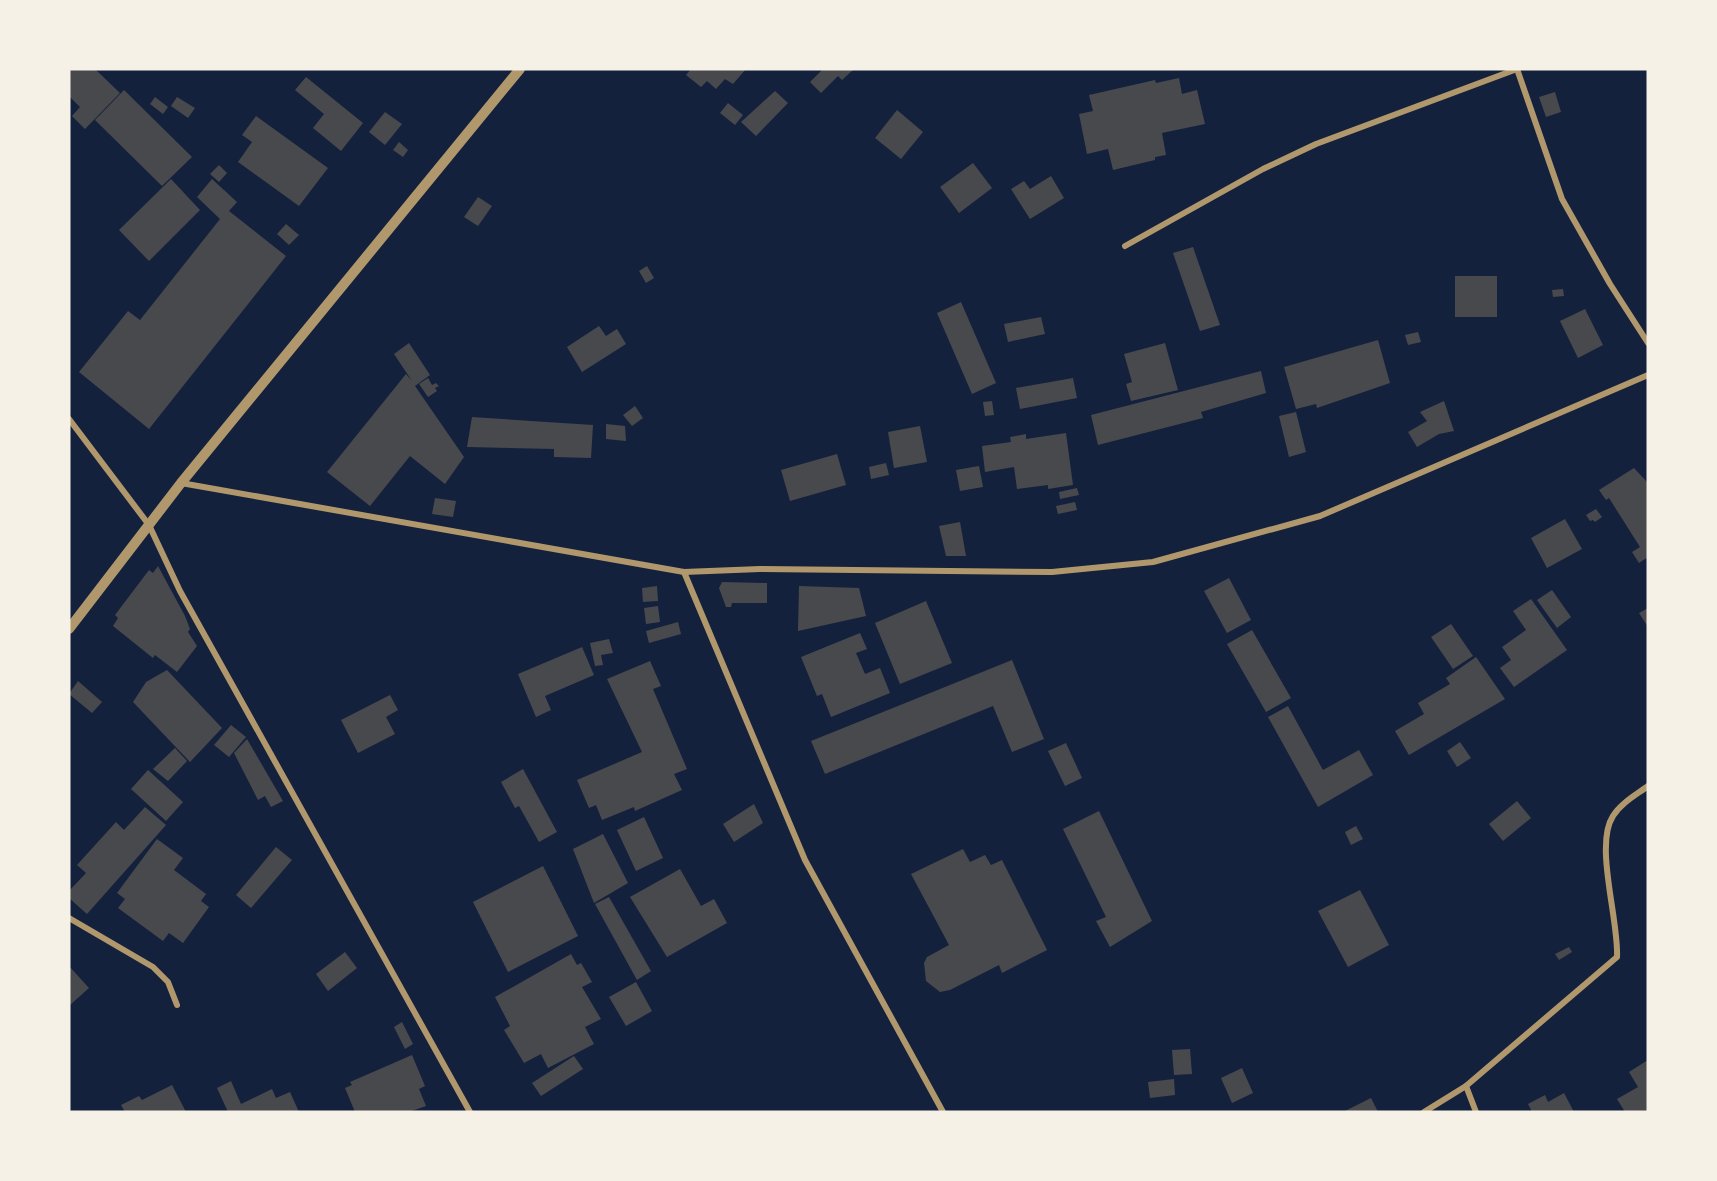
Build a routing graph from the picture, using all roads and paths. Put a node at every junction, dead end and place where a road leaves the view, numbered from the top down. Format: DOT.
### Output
graph roads {
  1 [pos="520,69"];
  2 [pos="1517,69"];
  3 [pos="1125,246"];
  4 [pos="1648,343"];
  5 [pos="1648,375"];
  6 [pos="69,419"];
  7 [pos="181,483"];
  8 [pos="149,525"];
  9 [pos="684,572"];
  10 [pos="69,629"];
  11 [pos="1648,786"];
  12 [pos="69,918"];
  13 [pos="177,1005"];
  14 [pos="1466,1086"];
  15 [pos="470,1112"];
  16 [pos="943,1112"];
  17 [pos="1424,1112"];
  18 [pos="1476,1112"];
  1 -- 7 [label="street"];
  2 -- 3 [label="street"];
  2 -- 4 [label="street"];
  5 -- 9 [label="street"];
  6 -- 8 [label="street"];
  7 -- 8 [label="street"];
  7 -- 9 [label="street"];
  8 -- 10 [label="street"];
  8 -- 15 [label="street"];
  9 -- 16 [label="street"];
  11 -- 14 [label="street"];
  12 -- 13 [label="street"];
  14 -- 17 [label="street"];
  14 -- 18 [label="street"];
}
